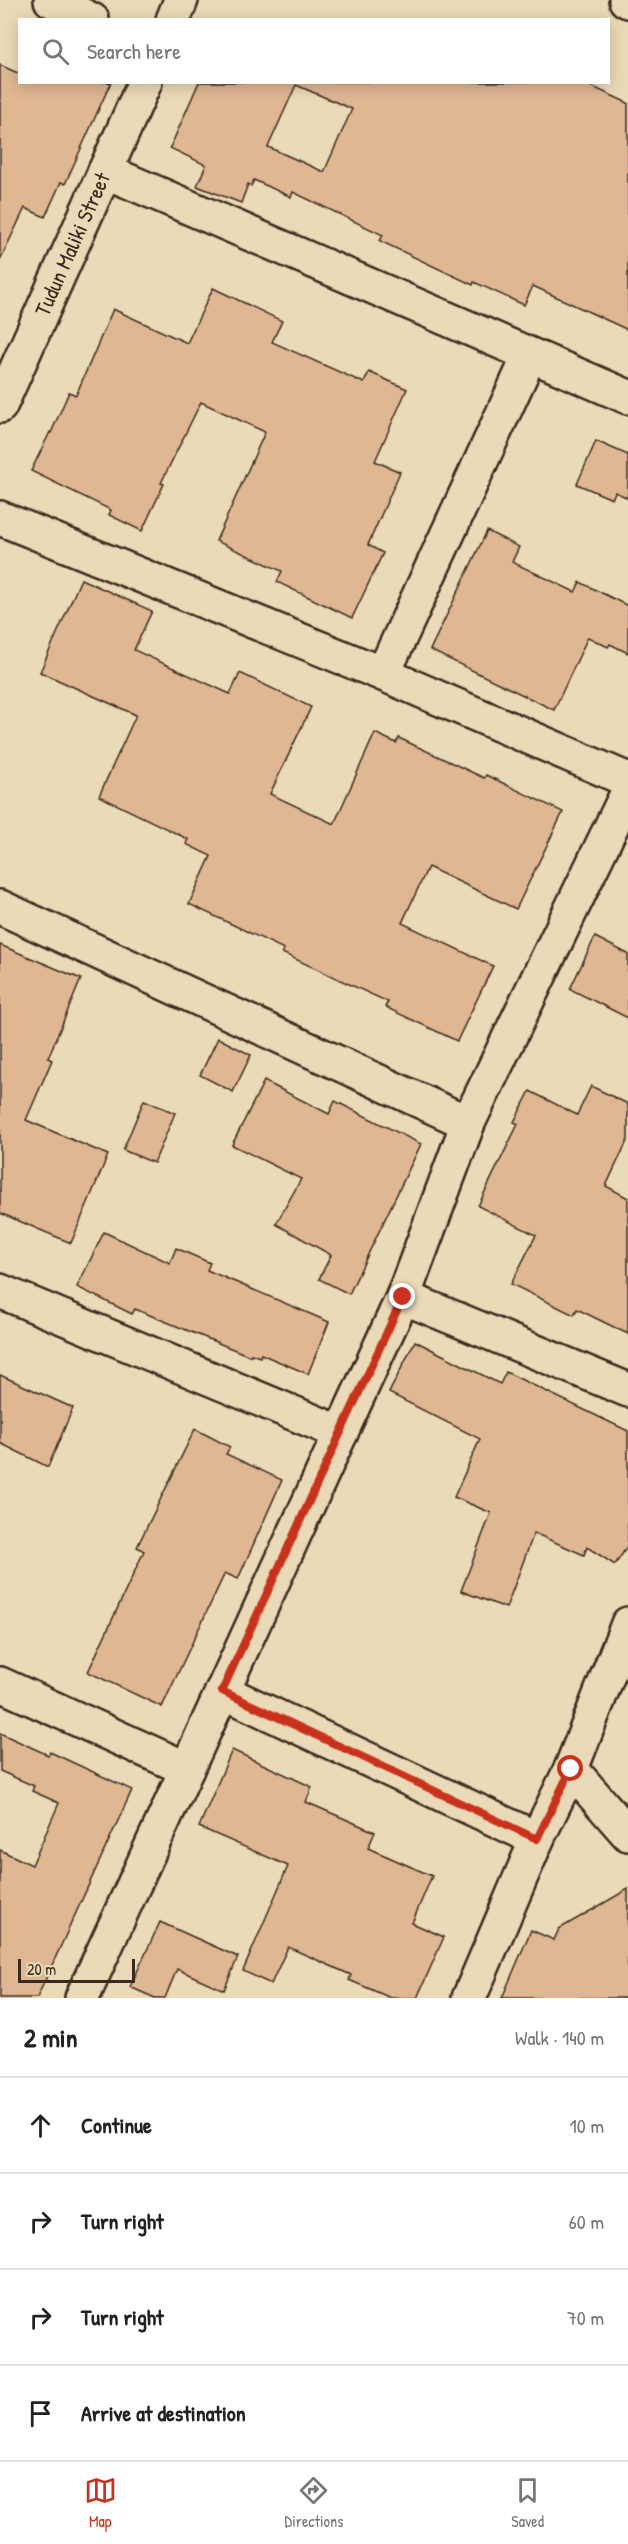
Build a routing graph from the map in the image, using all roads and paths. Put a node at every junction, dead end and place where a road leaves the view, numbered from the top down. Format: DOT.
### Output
graph roads {
  1 [pos="51,0"];
  2 [pos="181,0"];
  3 [pos="88,18"];
  4 [pos="173,18"];
  5 [pos="144,84"];
  6 [pos="105,171"];
  7 [pos="530,355"];
  8 [pos="628,397"];
  9 [pos="0,406"];
  10 [pos="0,518"];
  11 [pos="383,674"];
  12 [pos="628,780"];
  13 [pos="628,792"];
  14 [pos="0,907"];
  15 [pos="468,1123"];
  16 [pos="0,1291"];
  17 [pos="403,1297"];
  18 [pos="628,1390"];
  19 [pos="341,1433"];
  20 [pos="628,1623"];
  21 [pos="0,1684"];
  22 [pos="222,1691"];
  23 [pos="187,1768"];
  24 [pos="571,1769"];
  25 [pos="628,1834"];
  26 [pos="537,1839"];
  27 [pos="82,1998"];
  28 [pos="469,1998"];
  1 -- 3 [label="street"];
  2 -- 4 [label="street"];
  5 -- 6 [label="street, Tudun Maliki Street"];
  6 -- 7 [label="street"];
  6 -- 9 [label="street, Tudun Maliki Street"];
  7 -- 8 [label="street"];
  7 -- 11 [label="street"];
  10 -- 11 [label="street"];
  11 -- 12 [label="street"];
  13 -- 15 [label="street"];
  14 -- 15 [label="street"];
  15 -- 17 [label="street"];
  16 -- 19 [label="street"];
  17 -- 18 [label="street"];
  17 -- 19 [label="street"];
  19 -- 22 [label="street"];
  20 -- 24 [label="street"];
  21 -- 23 [label="street"];
  22 -- 23 [label="street"];
  22 -- 26 [label="street"];
  23 -- 27 [label="street"];
  24 -- 25 [label="street"];
  24 -- 26 [label="street"];
  26 -- 28 [label="street"];
}
